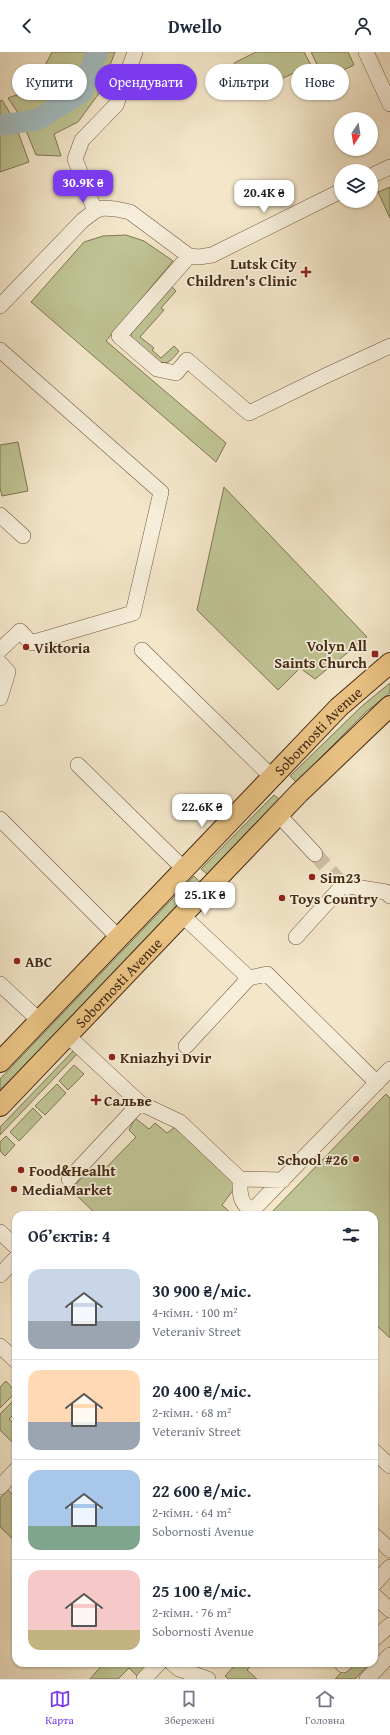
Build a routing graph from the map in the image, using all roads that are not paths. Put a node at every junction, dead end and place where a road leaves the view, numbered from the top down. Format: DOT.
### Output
graph roads {
  1 [pos="135,52"];
  2 [pos="366,52"];
  3 [pos="389,101"];
  4 [pos="390,167"];
  5 [pos="378,173"];
  6 [pos="334,194"];
  7 [pos="95,211"];
  8 [pos="189,256"];
  9 [pos="3,296"];
  10 [pos="390,346"];
  11 [pos="0,350"];
  12 [pos="0,515"];
  13 [pos="23,536"];
  14 [pos="0,650"];
  15 [pos="142,650"];
  16 [pos="0,663"];
  17 [pos="390,663"];
  18 [pos="0,698"];
  19 [pos="390,706"];
  20 [pos="78,765"];
  21 [pos="276,775"];
  22 [pos="299,792"];
  23 [pos="278,814"];
  24 [pos="0,818"];
  25 [pos="315,854"];
  26 [pos="185,870"];
  27 [pos="390,896"];
  28 [pos="182,916"];
  29 [pos="296,937"];
  30 [pos="119,938"];
  31 [pos="249,978"];
  32 [pos="0,984"];
  33 [pos="40,1021"];
  34 [pos="68,1036"];
  35 [pos="186,1046"];
  36 [pos="0,1062"];
  37 [pos="390,1069"];
  38 [pos="377,1083"];
  39 [pos="140,1103"];
  40 [pos="0,1106"];
  41 [pos="69,1179"];
  42 [pos="240,1179"];
  43 [pos="283,1180"];
  44 [pos="248,1211"];
  45 [pos="251,1211"];
  46 [pos="0,1232"];
  47 [pos="12,1243"];
  48 [pos="12,1262"];
  49 [pos="0,1275"];
  50 [pos="0,1346"];
  51 [pos="12,1357"];
  52 [pos="378,1455"];
  53 [pos="390,1466"];
  54 [pos="378,1538"];
  55 [pos="390,1550"];
  56 [pos="390,1567"];
  57 [pos="378,1580"];
  58 [pos="378,1599"];
  59 [pos="390,1610"];
  60 [pos="390,1625"];
  61 [pos="378,1636"];
  62 [pos="390,1655"];
  63 [pos="155,1667"];
  64 [pos="177,1667"];
  65 [pos="144,1679"];
  66 [pos="208,1679"];
  67 [pos="367,1679"];
  1 -- 7 [label="street"];
  2 -- 3 [label="street"];
  4 -- 5 [label="street"];
  6 -- 8 [label="street"];
  7 -- 8 [label="street"];
  7 -- 9 [label="street"];
  8 -- 10 [label="street"];
  11 -- 14 [label="street"];
  12 -- 13 [label="street"];
  15 -- 21 [label="street"];
  16 -- 18 [label="street"];
  17 -- 21 [label="main road, Sobornosti Avenue"];
  19 -- 22 [label="main road, Sobornosti Avenue"];
  20 -- 26 [label="street"];
  21 -- 22 [label="main road"];
  21 -- 26 [label="main road, Sobornosti Avenue"];
  22 -- 23 [label="main road, Sobornosti Avenue"];
  23 -- 25 [label="street"];
  23 -- 28 [label="main road, Sobornosti Avenue"];
  24 -- 30 [label="street"];
  26 -- 30 [label="main road, Sobornosti Avenue"];
  27 -- 29 [label="street"];
  28 -- 31 [label="street"];
  28 -- 34 [label="main road, Sobornosti Avenue"];
  30 -- 33 [label="main road, Sobornosti Avenue"];
  31 -- 35 [label="street"];
  31 -- 38 [label="street"];
  32 -- 33 [label="street"];
  33 -- 36 [label="main road, Sobornosti Avenue"];
  34 -- 39 [label="street"];
  34 -- 40 [label="main road, Sobornosti Avenue"];
  37 -- 38 [label="street"];
  38 -- 43 [label="street"];
  39 -- 41 [label="street"];
  39 -- 42 [label="street"];
  42 -- 43 [label="street"];
  42 -- 44 [label="street"];
  43 -- 45 [label="street"];
  46 -- 47 [label="street"];
  48 -- 49 [label="street"];
  50 -- 51 [label="street"];
  52 -- 53 [label="street"];
  54 -- 55 [label="street"];
  56 -- 57 [label="street"];
  58 -- 59 [label="street"];
  60 -- 61 [label="street"];
  62 -- 67 [label="street"];
  63 -- 65 [label="street"];
  64 -- 66 [label="street"];
}
